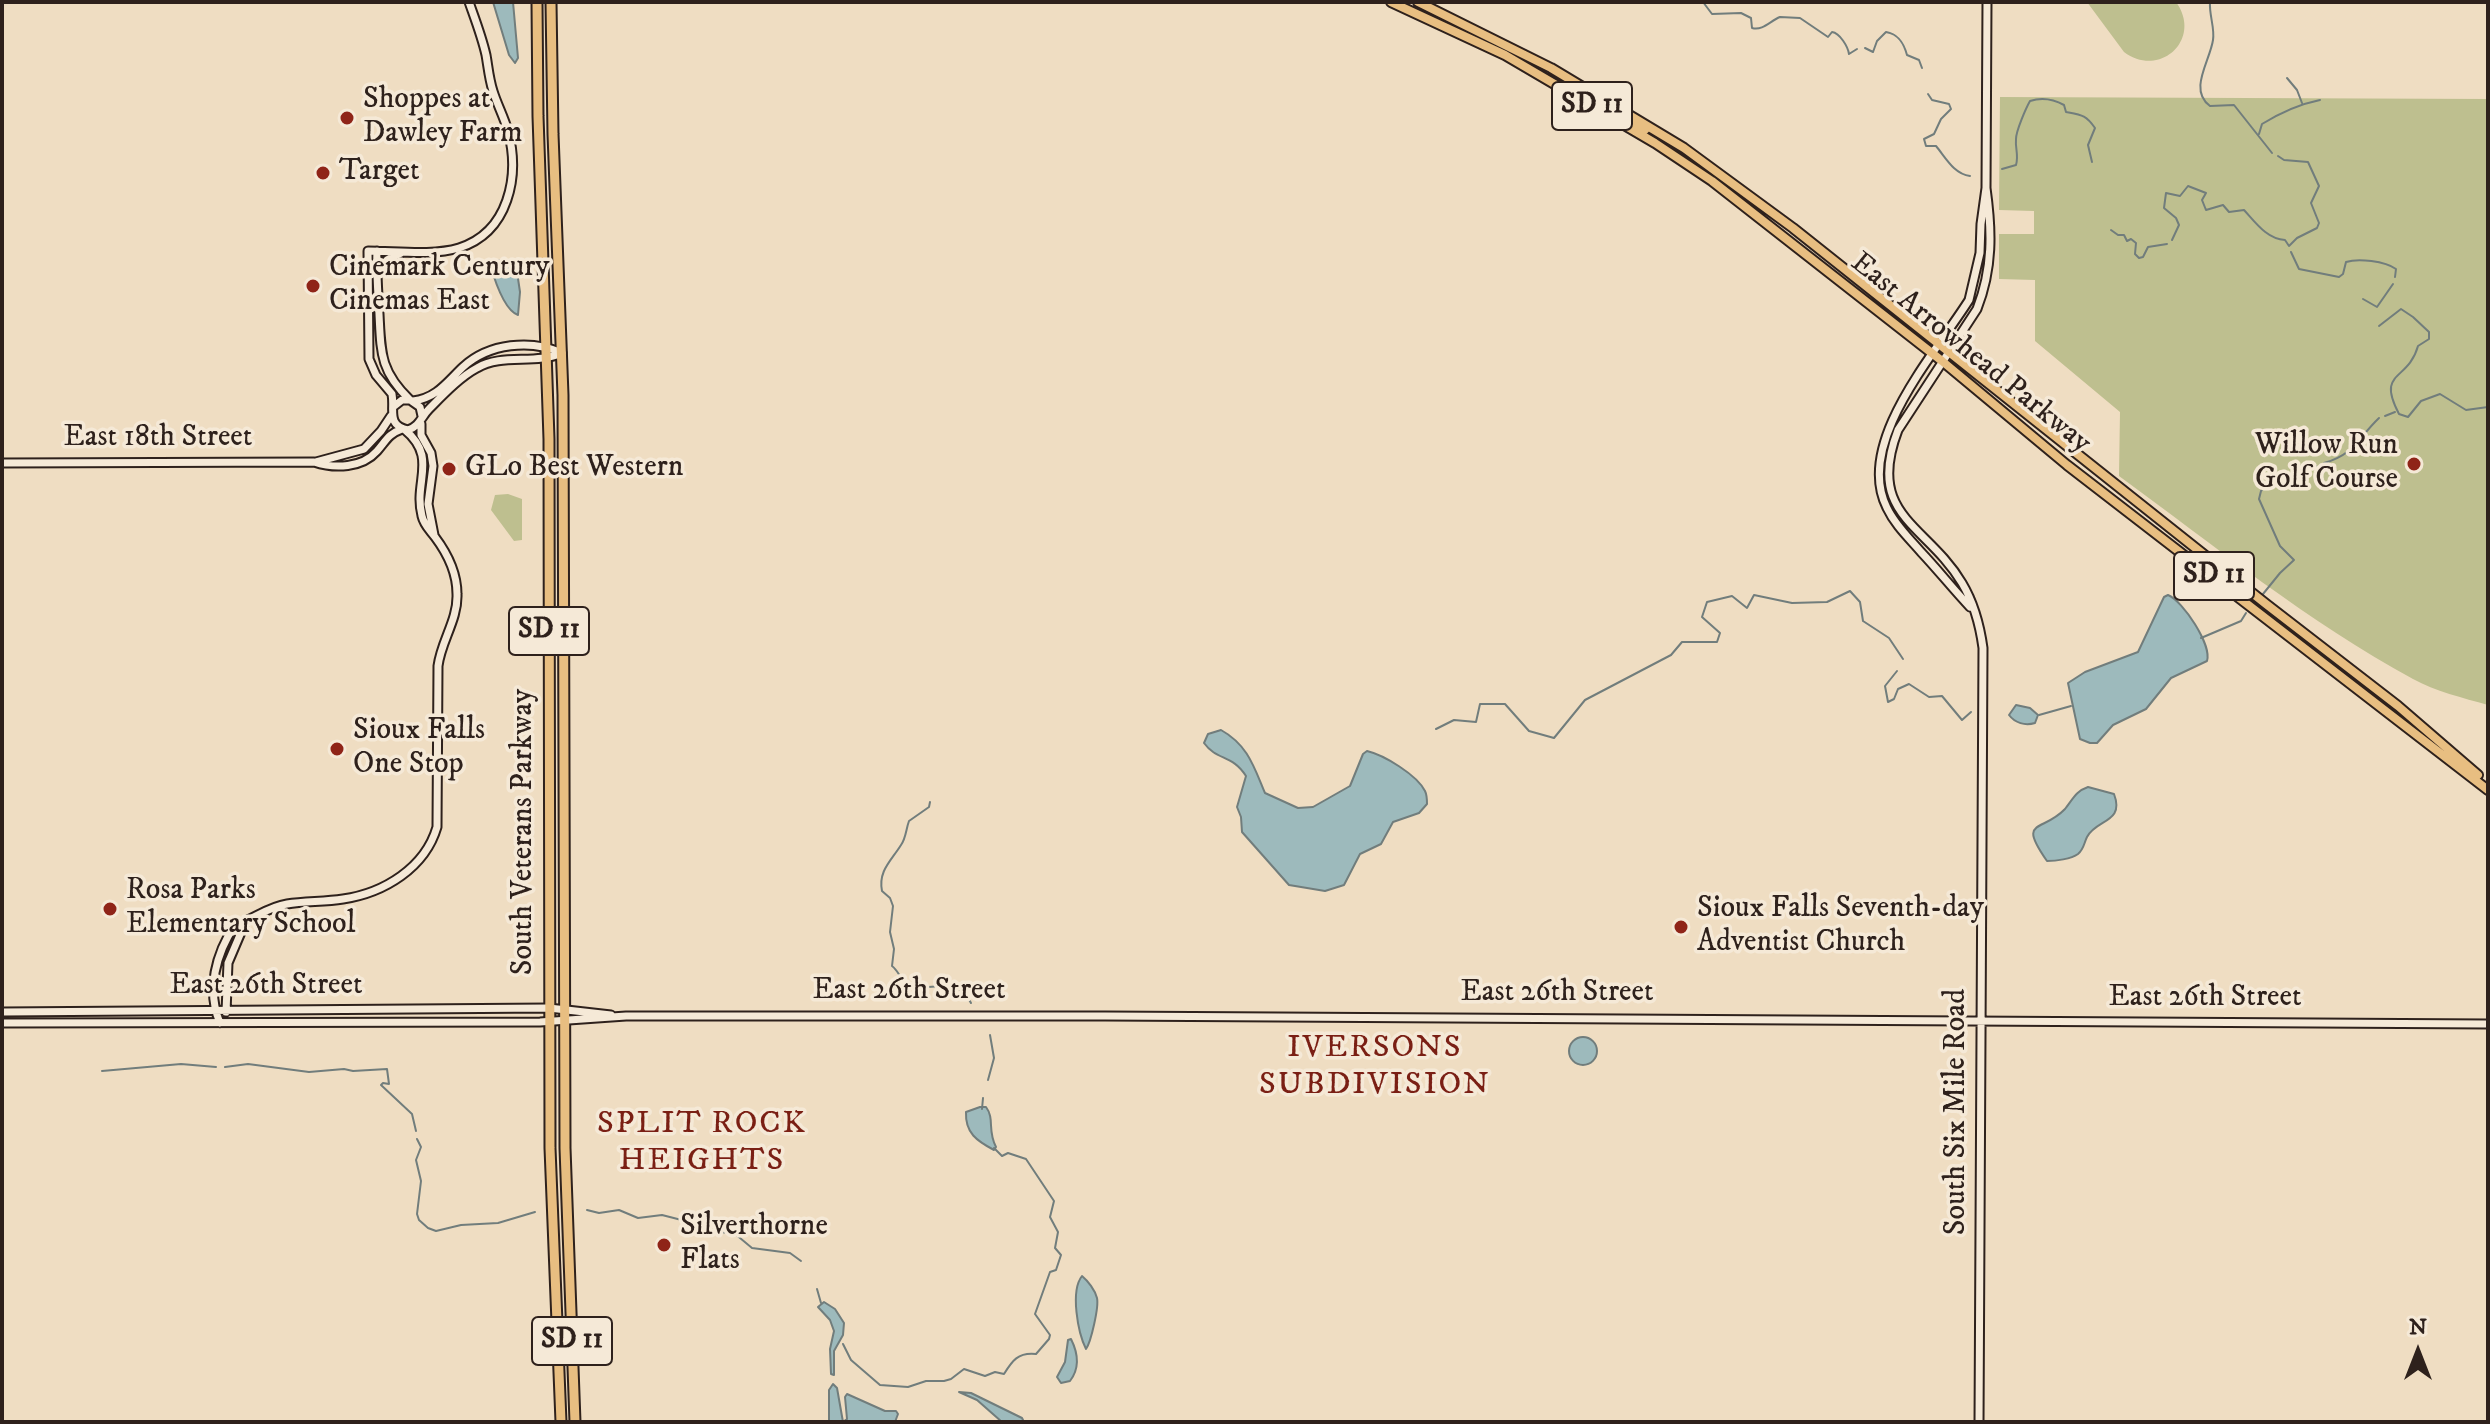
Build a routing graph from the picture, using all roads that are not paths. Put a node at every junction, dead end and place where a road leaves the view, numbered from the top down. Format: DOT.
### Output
graph roads {
  1 [pos="469,2"];
  2 [pos="537,2"];
  3 [pos="551,2"];
  4 [pos="1391,2"];
  5 [pos="1418,2"];
  6 [pos="1987,2"];
  7 [pos="1575,96"];
  8 [pos="1684,148"];
  9 [pos="1986,188"];
  10 [pos="1779,233"];
  11 [pos="372,251"];
  12 [pos="411,251"];
  13 [pos="1843,267"];
  14 [pos="376,282"];
  15 [pos="1940,344"];
  16 [pos="547,346"];
  17 [pos="1949,350"];
  18 [pos="562,353"];
  19 [pos="1933,355"];
  20 [pos="547,360"];
  21 [pos="1942,361"];
  22 [pos="412,400"];
  23 [pos="392,412"];
  24 [pos="422,418"];
  25 [pos="403,429"];
  26 [pos="314,462"];
  27 [pos="2,463"];
  28 [pos="435,537"];
  29 [pos="1975,611"];
  30 [pos="2488,784"];
  31 [pos="2488,790"];
  32 [pos="245,923"];
  33 [pos="549,1008"];
  34 [pos="564,1009"];
  35 [pos="215,1011"];
  36 [pos="226,1011"];
  37 [pos="2,1012"];
  38 [pos="626,1016"];
  39 [pos="564,1021"];
  40 [pos="549,1022"];
  41 [pos="1982,1022"];
  42 [pos="2,1023"];
  43 [pos="220,1023"];
  44 [pos="2488,1024"];
  45 [pos="561,1422"];
  46 [pos="575,1422"];
  47 [pos="1979,1422"];
  1 -- 12 [label="main road"];
  2 -- 16 [label="highway, South Veterans Parkway / SD 11"];
  3 -- 18 [label="highway, South Veterans Parkway / SD 11"];
  4 -- 7 [label="main road, East Arrowhead Parkway / SD 11"];
  5 -- 8 [label="main road, East Arrowhead Parkway / SD 11"];
  6 -- 9 [label="main road, South Six Mile Road"];
  7 -- 8 [label="main road"];
  7 -- 10 [label="main road, East Arrowhead Parkway / SD 11"];
  8 -- 13 [label="main road, East Arrowhead Parkway / SD 11"];
  9 -- 15 [label="main road, South Six Mile Road"];
  9 -- 17 [label="main road, South Six Mile Road"];
  10 -- 13 [label="main road"];
  10 -- 19 [label="main road, East Arrowhead Parkway / SD 11"];
  11 -- 12 [label="main road"];
  11 -- 14 [label="main road"];
  11 -- 23 [label="main road"];
  12 -- 14 [label="main road"];
  13 -- 15 [label="main road, East Arrowhead Parkway / SD 11"];
  14 -- 22 [label="main road"];
  15 -- 17 [label="main road, East Arrowhead Parkway / SD 11"];
  15 -- 19 [label="main road, South Six Mile Road"];
  16 -- 18 [label="main road, East 18th Street"];
  16 -- 20 [label="highway, South Veterans Parkway / SD 11"];
  16 -- 22 [label="main road, East 18th Street"];
  17 -- 21 [label="main road, South Six Mile Road"];
  17 -- 30 [label="main road, East Arrowhead Parkway / SD 11"];
  18 -- 20 [label="main road"];
  18 -- 34 [label="highway, South Veterans Parkway / SD 11"];
  19 -- 21 [label="main road, East Arrowhead Parkway / SD 11"];
  19 -- 29 [label="main road, South Six Mile Road"];
  20 -- 24 [label="main road, East 18th Street"];
  20 -- 33 [label="highway, South Veterans Parkway / SD 11"];
  21 -- 29 [label="main road, South Six Mile Road"];
  21 -- 31 [label="main road, East Arrowhead Parkway / SD 11"];
  22 -- 23 [label="main road, East 18th Street"];
  22 -- 24 [label="main road"];
  23 -- 25 [label="main road"];
  23 -- 26 [label="main road, East 18th Street"];
  24 -- 25 [label="main road, East 18th Street"];
  24 -- 28 [label="main road"];
  25 -- 26 [label="main road, East 18th Street"];
  25 -- 28 [label="main road"];
  26 -- 27 [label="main road, East 18th Street"];
  28 -- 32 [label="main road"];
  29 -- 41 [label="main road, South Six Mile Road"];
  32 -- 35 [label="main road"];
  32 -- 36 [label="main road"];
  33 -- 34 [label="main road, East 26th Street"];
  33 -- 36 [label="main road, East 26th Street"];
  33 -- 40 [label="highway, South Veterans Parkway / SD 11"];
  34 -- 38 [label="main road, East 26th Street"];
  34 -- 39 [label="highway, South Veterans Parkway / SD 11"];
  35 -- 36 [label="main road, East 26th Street"];
  35 -- 37 [label="main road, East 26th Street"];
  35 -- 43 [label="main road"];
  36 -- 43 [label="main road"];
  38 -- 39 [label="main road, East 26th Street"];
  38 -- 41 [label="main road, East 26th Street"];
  39 -- 40 [label="main road, East 26th Street"];
  39 -- 46 [label="highway, South Veterans Parkway / SD 11"];
  40 -- 43 [label="main road, East 26th Street"];
  40 -- 45 [label="highway, South Veterans Parkway / SD 11"];
  41 -- 44 [label="main road, East 26th Street"];
  41 -- 47 [label="main road, South Six Mile Road"];
  42 -- 43 [label="main road, East 26th Street"];
}
